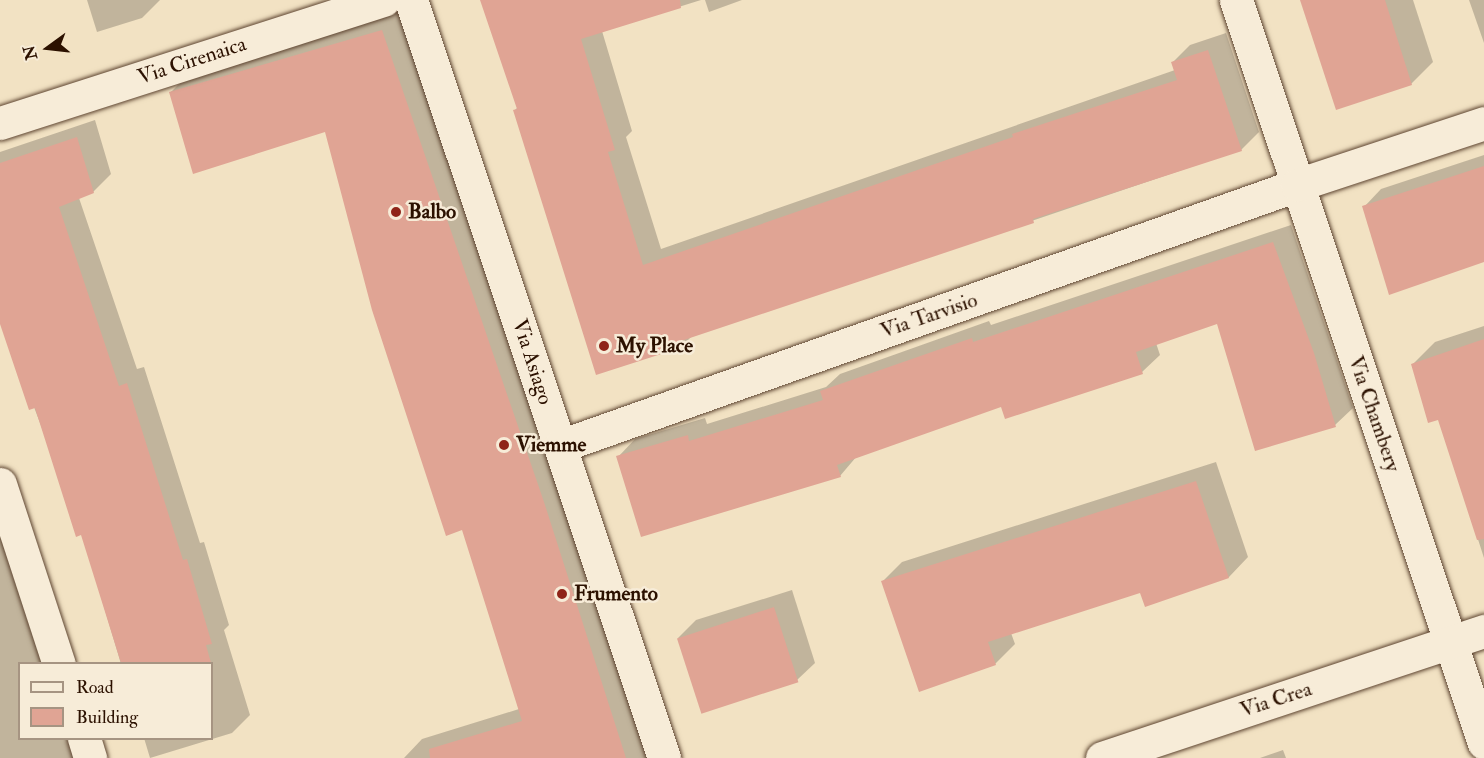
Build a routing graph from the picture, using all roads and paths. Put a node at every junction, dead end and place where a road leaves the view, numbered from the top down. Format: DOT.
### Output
graph roads {
  1 [pos="384,0"];
  2 [pos="411,0"];
  3 [pos="1236,0"];
  4 [pos="0,123"];
  5 [pos="1484,123"];
  6 [pos="1297,185"];
  7 [pos="560,446"];
  8 [pos="0,484"];
  9 [pos="1484,631"];
  10 [pos="1450,642"];
  11 [pos="59,662"];
  12 [pos="85,740"];
  13 [pos="1484,743"];
  14 [pos="90,758"];
  15 [pos="664,758"];
  16 [pos="1102,758"];
  1 -- 4 [label="street, Via Cirenaica"];
  2 -- 7 [label="street, Via Asiago"];
  3 -- 6 [label="street, Via Chambery"];
  5 -- 6 [label="street"];
  6 -- 7 [label="street, Via Tarvisio"];
  6 -- 10 [label="street, Via Chambery"];
  7 -- 15 [label="street, Via Asiago"];
  8 -- 11 [label="street"];
  9 -- 10 [label="street"];
  10 -- 13 [label="street, Via Chambery"];
  10 -- 16 [label="street, Via Crea"];
  12 -- 14 [label="street"];
}
